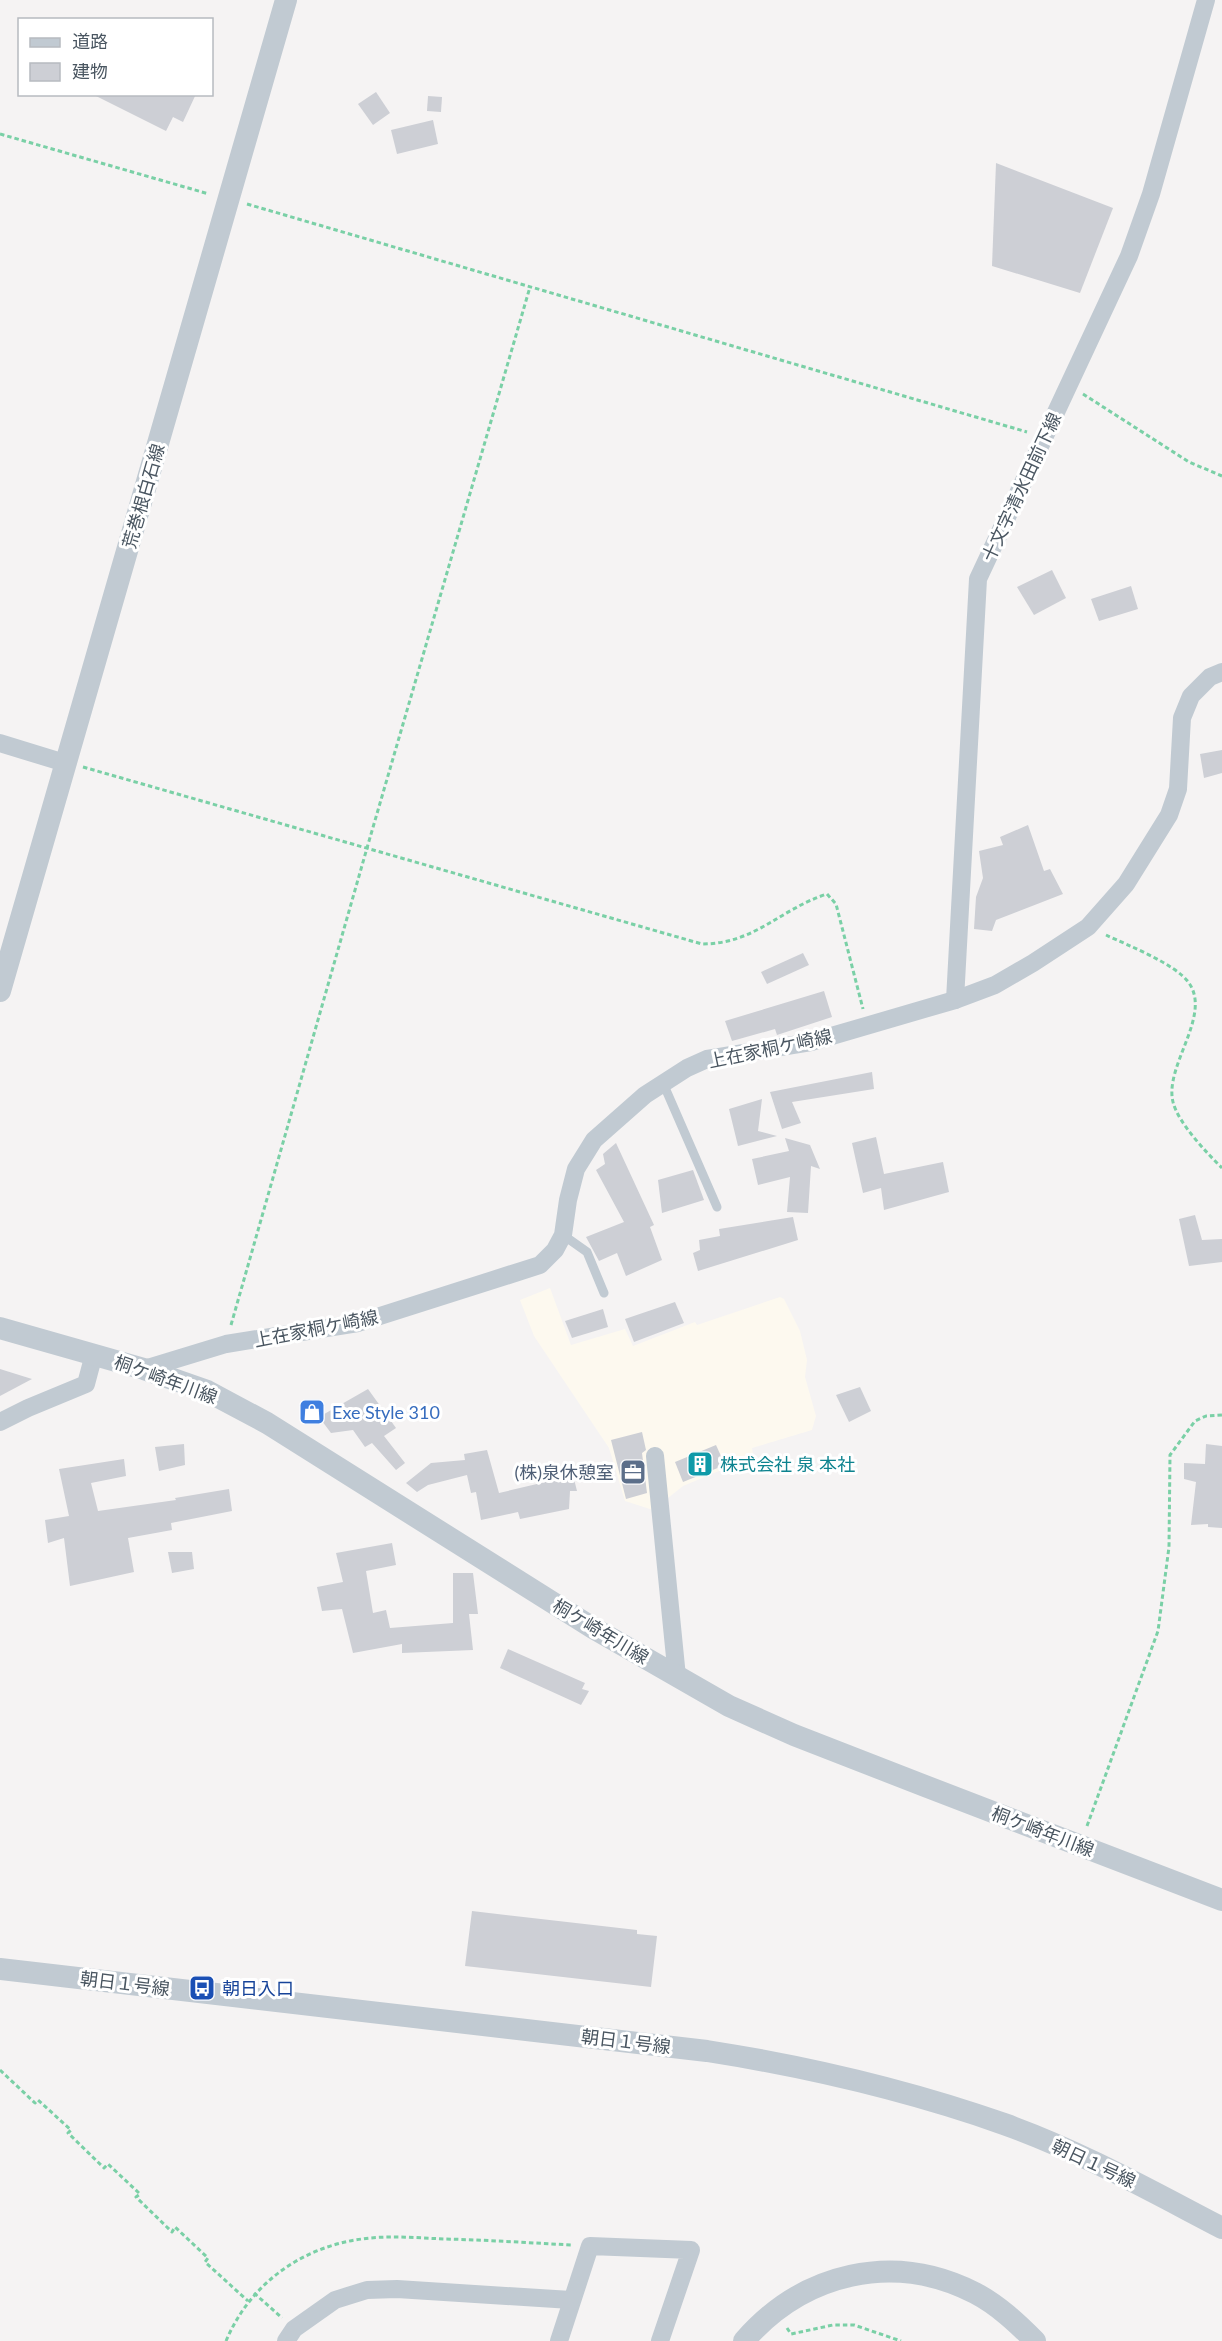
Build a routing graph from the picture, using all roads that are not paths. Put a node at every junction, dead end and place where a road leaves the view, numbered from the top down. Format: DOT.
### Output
graph roads {
  1 [pos="286,0"];
  2 [pos="1206,0"];
  3 [pos="1222,672"];
  4 [pos="0,743"];
  5 [pos="65,763"];
  6 [pos="0,991"];
  7 [pos="955,1000"];
  8 [pos="663,1083"];
  9 [pos="717,1207"];
  10 [pos="563,1235"];
  11 [pos="604,1293"];
  12 [pos="0,1328"];
  13 [pos="94,1354"];
  14 [pos="144,1369"];
  15 [pos="0,1422"];
  16 [pos="655,1456"];
  17 [pos="677,1677"];
  18 [pos="1222,1900"];
  19 [pos="0,1969"];
  20 [pos="1222,2228"];
  21 [pos="571,2300"];
  22 [pos="290,2335"];
  23 [pos="559,2341"];
  24 [pos="660,2341"];
  25 [pos="744,2341"];
  26 [pos="1035,2341"];
  1 -- 5 [label="street, 荒巻根白石線"];
  2 -- 7 [label="street, 十文字清水田前下線"];
  3 -- 7 [label="street, 上在家桐ケ崎線"];
  4 -- 5 [label="street"];
  5 -- 6 [label="street, 荒巻根白石線"];
  7 -- 8 [label="street, 上在家桐ケ崎線"];
  8 -- 9 [label="lane"];
  8 -- 10 [label="street, 上在家桐ケ崎線"];
  10 -- 11 [label="lane"];
  10 -- 14 [label="street, 上在家桐ケ崎線"];
  12 -- 13 [label="street, 桐ケ崎年川線"];
  13 -- 14 [label="street, 桐ケ崎年川線"];
  13 -- 15 [label="street"];
  14 -- 17 [label="street, 桐ケ崎年川線"];
  16 -- 17 [label="street"];
  17 -- 18 [label="street, 桐ケ崎年川線"];
  19 -- 20 [label="street, 朝日１号線"];
  21 -- 22 [label="street"];
  21 -- 23 [label="street"];
  21 -- 24 [label="street"];
  25 -- 26 [label="street"];
}
